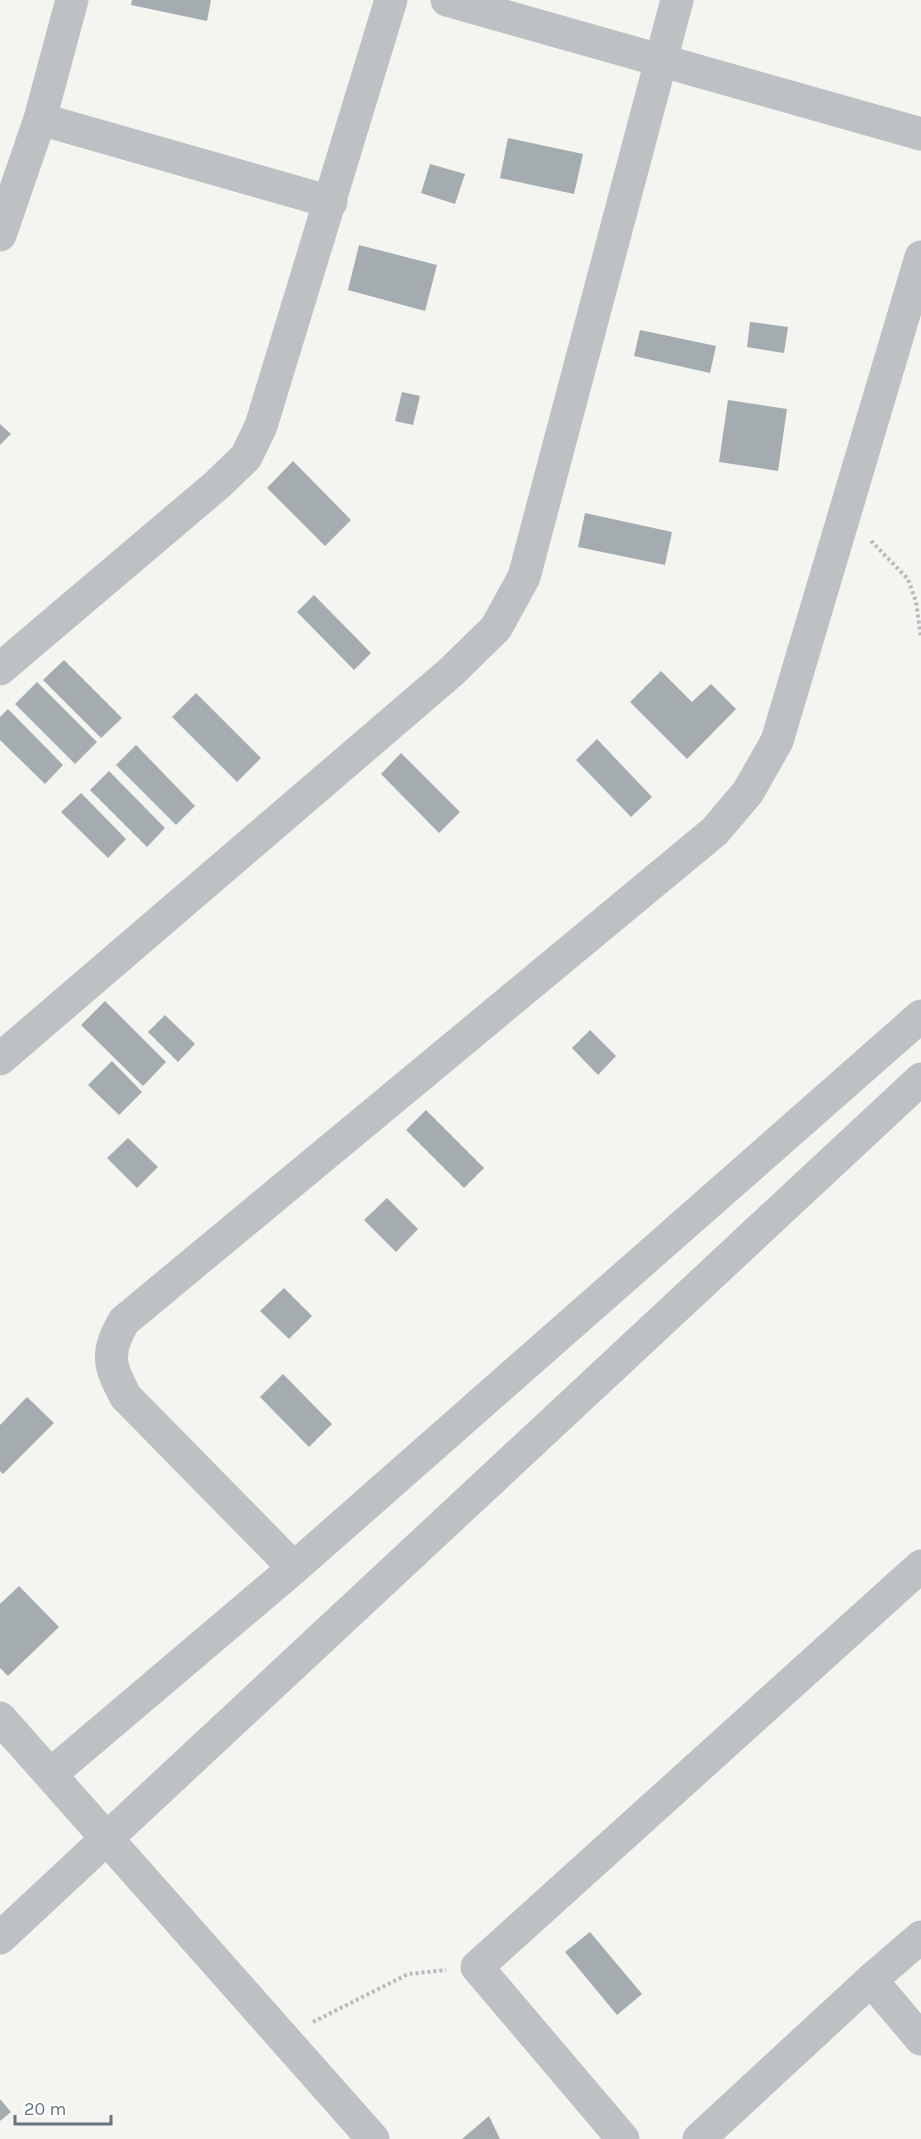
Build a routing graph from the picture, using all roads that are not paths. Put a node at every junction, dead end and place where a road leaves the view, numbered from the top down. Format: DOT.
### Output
graph roads {
  1 [pos="72,0"];
  2 [pos="391,0"];
  3 [pos="447,0"];
  4 [pos="676,0"];
  5 [pos="660,61"];
  6 [pos="40,119"];
  7 [pos="921,134"];
  8 [pos="331,202"];
  9 [pos="0,235"];
  10 [pos="921,258"];
  11 [pos="0,669"];
  12 [pos="921,1016"];
  13 [pos="0,1059"];
  14 [pos="921,1079"];
  15 [pos="921,1566"];
  16 [pos="294,1568"];
  17 [pos="0,1718"];
  18 [pos="51,1774"];
  19 [pos="107,1837"];
  20 [pos="921,1937"];
  21 [pos="0,1938"];
  22 [pos="872,1980"];
  23 [pos="921,2039"];
  24 [pos="373,2139"];
  25 [pos="623,2139"];
  26 [pos="699,2139"];
  1 -- 6 [label="street"];
  2 -- 8 [label="street"];
  3 -- 5 [label="street"];
  4 -- 5 [label="street"];
  5 -- 7 [label="street"];
  5 -- 13 [label="street"];
  6 -- 8 [label="street"];
  6 -- 9 [label="street"];
  8 -- 11 [label="street"];
  10 -- 16 [label="street"];
  12 -- 16 [label="street"];
  14 -- 19 [label="street"];
  15 -- 25 [label="street"];
  16 -- 18 [label="street"];
  17 -- 18 [label="street"];
  18 -- 19 [label="street"];
  19 -- 21 [label="street"];
  19 -- 24 [label="street"];
  20 -- 22 [label="street"];
  22 -- 23 [label="street"];
  22 -- 26 [label="street"];
}
